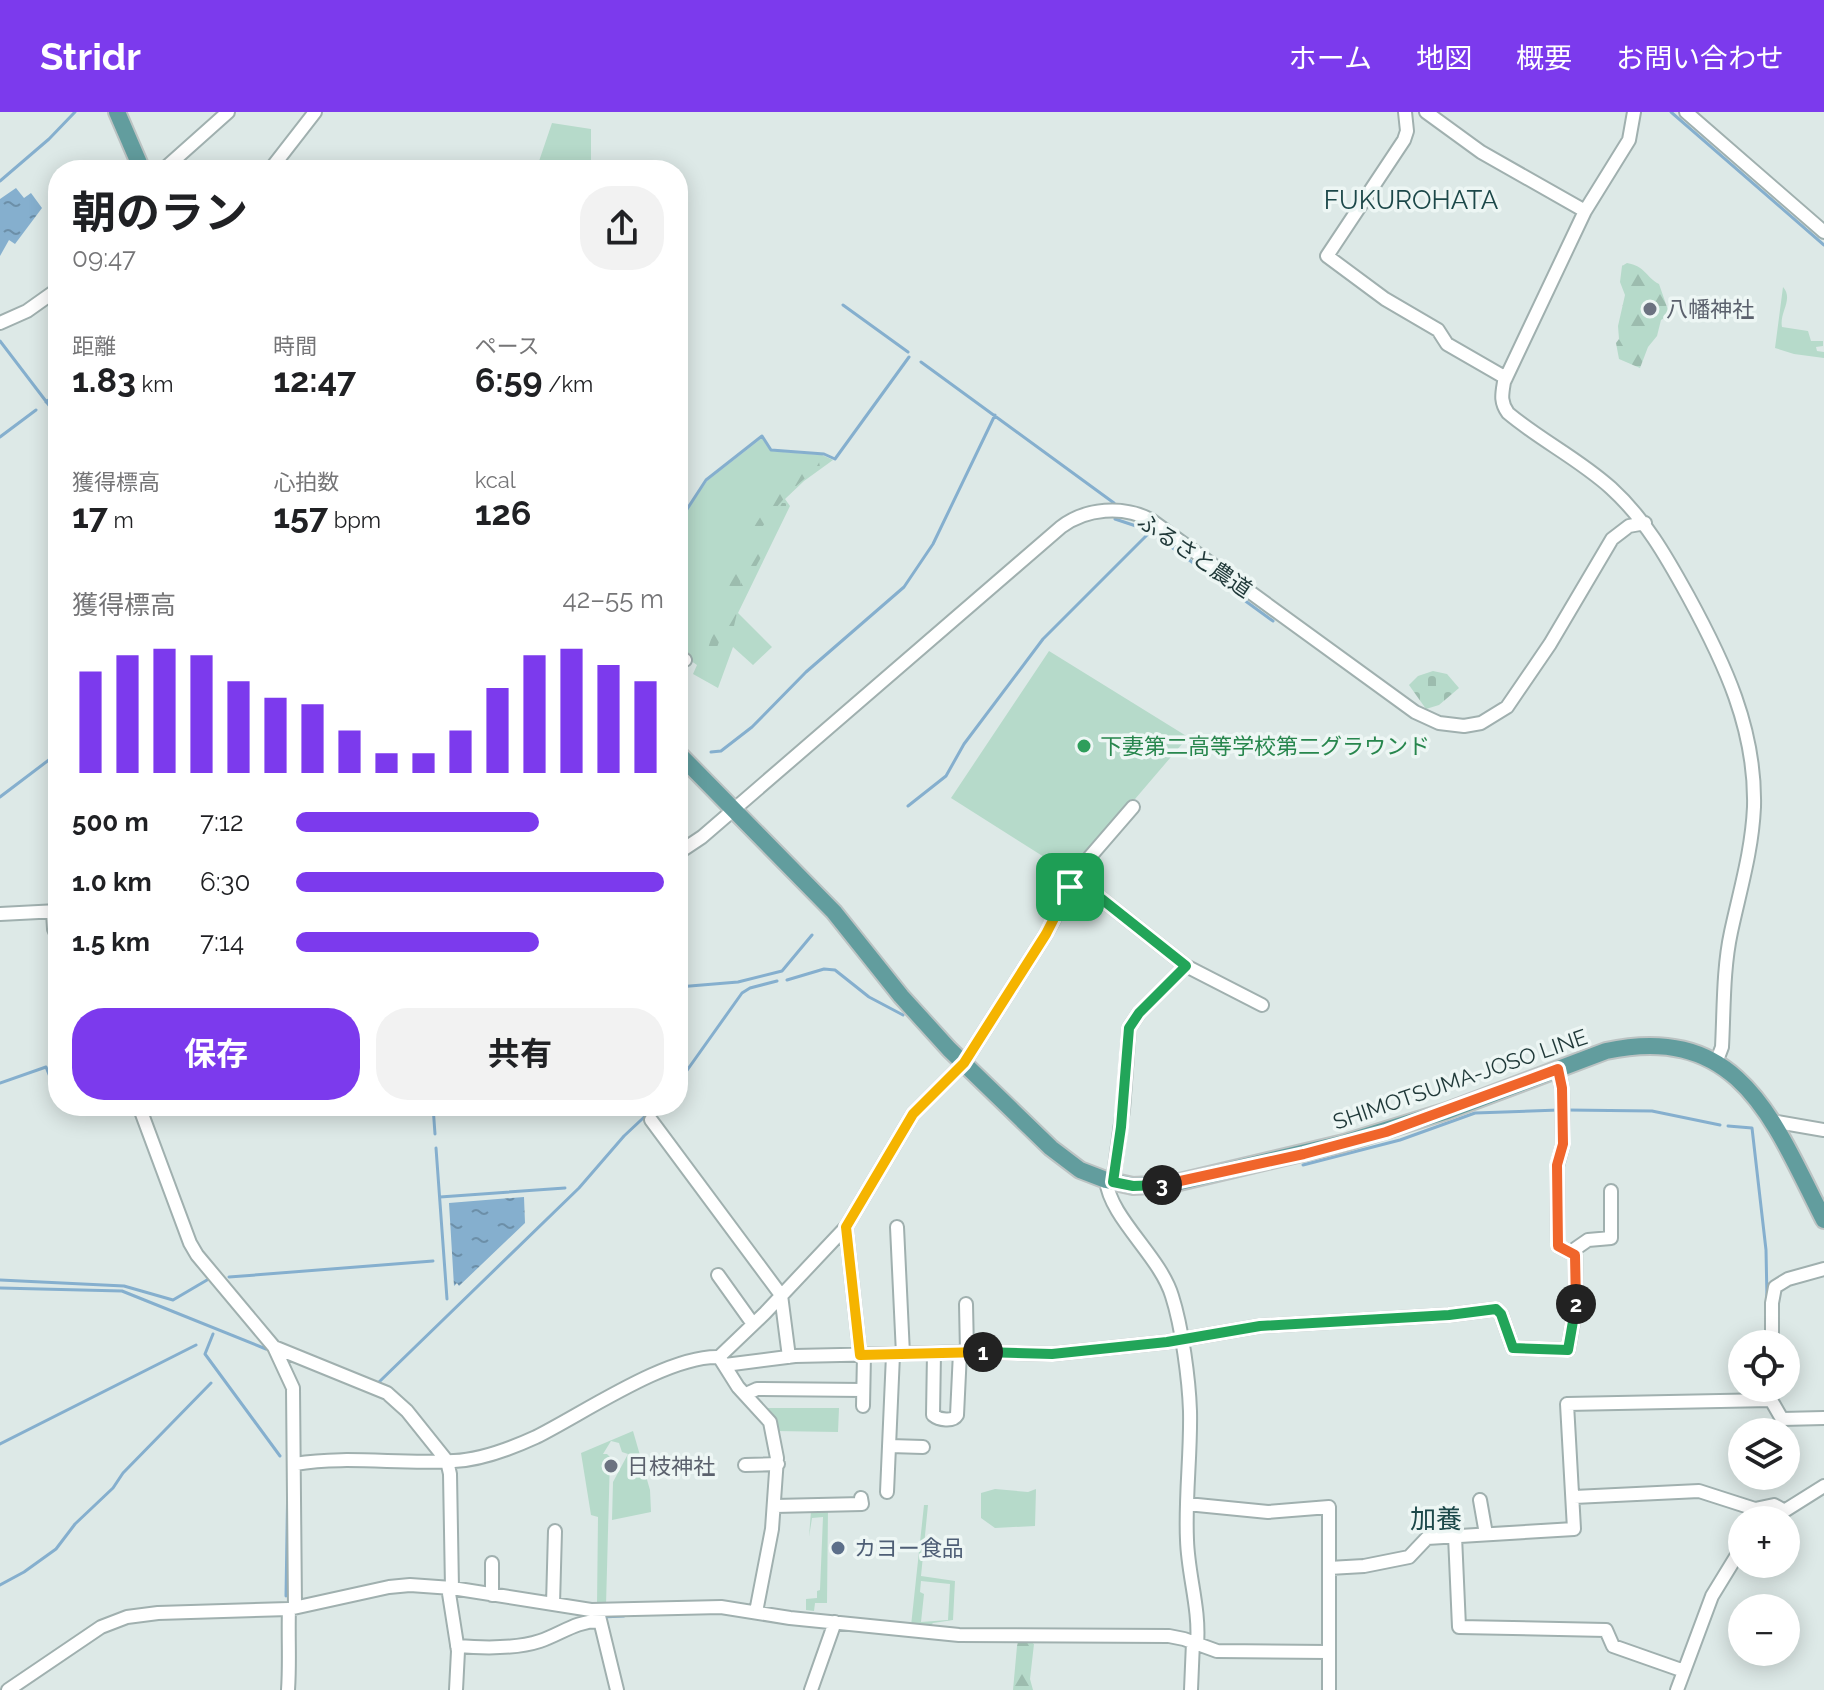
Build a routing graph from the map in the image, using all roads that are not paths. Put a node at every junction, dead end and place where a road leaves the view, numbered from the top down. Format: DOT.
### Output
graph roads {
  1 [pos="117,112"];
  2 [pos="228,112"];
  3 [pos="315,112"];
  4 [pos="1405,112"];
  5 [pos="1426,112"];
  6 [pos="1634,112"];
  7 [pos="1686,112"];
  8 [pos="138,160"];
  9 [pos="174,160"];
  10 [pos="278,160"];
  11 [pos="1585,211"];
  12 [pos="1824,232"];
  13 [pos="48,296"];
  14 [pos="0,323"];
  15 [pos="1506,378"];
  16 [pos="1645,523"];
  17 [pos="688,763"];
  18 [pos="1133,807"];
  19 [pos="733,809"];
  20 [pos="688,845"];
  21 [pos="1074,877"];
  22 [pos="48,911"];
  23 [pos="0,914"];
  24 [pos="1186,966"];
  25 [pos="1262,1005"];
  26 [pos="964,1063"];
  27 [pos="1716,1063"];
  28 [pos="1558,1069"];
  29 [pos="143,1116"];
  30 [pos="651,1120"];
  31 [pos="1772,1121"];
  32 [pos="1824,1130"];
  33 [pos="1110,1181"];
  34 [pos="1611,1191"];
  35 [pos="1824,1220"];
  36 [pos="846,1227"];
  37 [pos="897,1227"];
  38 [pos="1575,1255"];
  39 [pos="1824,1269"];
  40 [pos="718,1275"];
  41 [pos="781,1295"];
  42 [pos="966,1304"];
  43 [pos="753,1324"];
  44 [pos="1772,1330"];
  45 [pos="1181,1340"];
  46 [pos="274,1347"];
  47 [pos="964,1352"];
  48 [pos="934,1353"];
  49 [pos="898,1354"];
  50 [pos="862,1355"];
  51 [pos="789,1357"];
  52 [pos="722,1361"];
  53 [pos="863,1390"];
  54 [pos="746,1394"];
  55 [pos="1728,1396"];
  56 [pos="1775,1402"];
  57 [pos="863,1406"];
  58 [pos="1824,1418"];
  59 [pos="890,1446"];
  60 [pos="923,1447"];
  61 [pos="447,1461"];
  62 [pos="295,1464"];
  63 [pos="778,1464"];
  64 [pos="745,1465"];
  65 [pos="1824,1486"];
  66 [pos="887,1492"];
  67 [pos="1574,1497"];
  68 [pos="861,1498"];
  69 [pos="1480,1500"];
  70 [pos="1187,1504"];
  71 [pos="775,1506"];
  72 [pos="1746,1506"];
  73 [pos="1790,1506"];
  74 [pos="555,1531"];
  75 [pos="1486,1534"];
  76 [pos="1455,1536"];
  77 [pos="492,1563"];
  78 [pos="1329,1568"];
  79 [pos="1728,1570"];
  80 [pos="450,1588"];
  81 [pos="492,1595"];
  82 [pos="553,1604"];
  83 [pos="292,1608"];
  84 [pos="756,1612"];
  85 [pos="599,1616"];
  86 [pos="835,1622"];
  87 [pos="1195,1643"];
  88 [pos="288,1644"];
  89 [pos="457,1646"];
  90 [pos="1328,1652"];
  91 [pos="1684,1671"];
  92 [pos="8,1690"];
  93 [pos="281,1690"];
  94 [pos="288,1690"];
  95 [pos="456,1690"];
  96 [pos="617,1690"];
  97 [pos="811,1690"];
  98 [pos="1191,1690"];
  99 [pos="1329,1690"];
  100 [pos="1677,1690"];
  1 -- 8 [label="main road"];
  2 -- 9 [label="street"];
  3 -- 10 [label="street"];
  4 -- 15 [label="street"];
  5 -- 11 [label="street"];
  6 -- 11 [label="street"];
  7 -- 12 [label="street"];
  11 -- 15 [label="street"];
  13 -- 14 [label="street"];
  15 -- 16 [label="street"];
  16 -- 19 [label="street, ふるさと農道"];
  16 -- 27 [label="street"];
  17 -- 19 [label="main road, SHIMOTSUMA-JOSO LINE"];
  18 -- 21 [label="street"];
  19 -- 20 [label="street, ふるさと農道"];
  19 -- 26 [label="main road, SHIMOTSUMA-JOSO LINE"];
  21 -- 24 [label="street"];
  21 -- 26 [label="street"];
  22 -- 23 [label="street"];
  24 -- 25 [label="street"];
  24 -- 33 [label="street"];
  26 -- 33 [label="main road, SHIMOTSUMA-JOSO LINE"];
  26 -- 36 [label="street"];
  27 -- 28 [label="main road, SHIMOTSUMA-JOSO LINE"];
  27 -- 31 [label="main road, SHIMOTSUMA-JOSO LINE"];
  28 -- 33 [label="main road, SHIMOTSUMA-JOSO LINE"];
  28 -- 38 [label="street"];
  29 -- 46 [label="street"];
  30 -- 41 [label="street"];
  31 -- 32 [label="street"];
  31 -- 35 [label="main road, SHIMOTSUMA-JOSO LINE"];
  33 -- 45 [label="street"];
  34 -- 38 [label="street"];
  36 -- 41 [label="street"];
  36 -- 50 [label="street"];
  37 -- 49 [label="street"];
  38 -- 45 [label="street"];
  39 -- 44 [label="street"];
  40 -- 43 [label="street"];
  41 -- 43 [label="street"];
  41 -- 51 [label="street"];
  42 -- 47 [label="street"];
  43 -- 52 [label="street"];
  45 -- 47 [label="street"];
  45 -- 70 [label="street"];
  46 -- 61 [label="street"];
  46 -- 62 [label="street"];
  47 -- 48 [label="street"];
  47 -- 48 [label="street"];
  48 -- 49 [label="street"];
  49 -- 50 [label="street"];
  49 -- 59 [label="street"];
  50 -- 51 [label="street"];
  50 -- 53 [label="street"];
  51 -- 52 [label="street"];
  52 -- 54 [label="street"];
  52 -- 61 [label="street"];
  53 -- 54 [label="street"];
  53 -- 57 [label="street"];
  54 -- 63 [label="street"];
  55 -- 67 [label="street"];
  56 -- 58 [label="street"];
  59 -- 60 [label="street"];
  59 -- 66 [label="street"];
  61 -- 62 [label="street"];
  61 -- 80 [label="street"];
  62 -- 83 [label="street"];
  63 -- 64 [label="street"];
  63 -- 71 [label="street"];
  65 -- 73 [label="street"];
  67 -- 72 [label="street"];
  67 -- 75 [label="street"];
  68 -- 71 [label="street"];
  69 -- 75 [label="street"];
  70 -- 78 [label="street"];
  70 -- 87 [label="street"];
  71 -- 84 [label="street"];
  74 -- 82 [label="street"];
  75 -- 76 [label="street"];
  76 -- 78 [label="street"];
  76 -- 91 [label="street"];
  77 -- 81 [label="street"];
  78 -- 90 [label="street"];
  79 -- 91 [label="street"];
  80 -- 81 [label="street"];
  80 -- 83 [label="street"];
  80 -- 89 [label="street"];
  81 -- 82 [label="street"];
  82 -- 85 [label="street"];
  83 -- 88 [label="street"];
  83 -- 92 [label="street"];
  84 -- 85 [label="street"];
  84 -- 86 [label="street"];
  85 -- 89 [label="street"];
  85 -- 96 [label="street"];
  86 -- 87 [label="street"];
  86 -- 97 [label="street"];
  87 -- 90 [label="street"];
  87 -- 98 [label="street"];
  88 -- 93 [label="street"];
  88 -- 94 [label="street"];
  89 -- 95 [label="street"];
  90 -- 99 [label="street"];
  91 -- 100 [label="street"];
}
